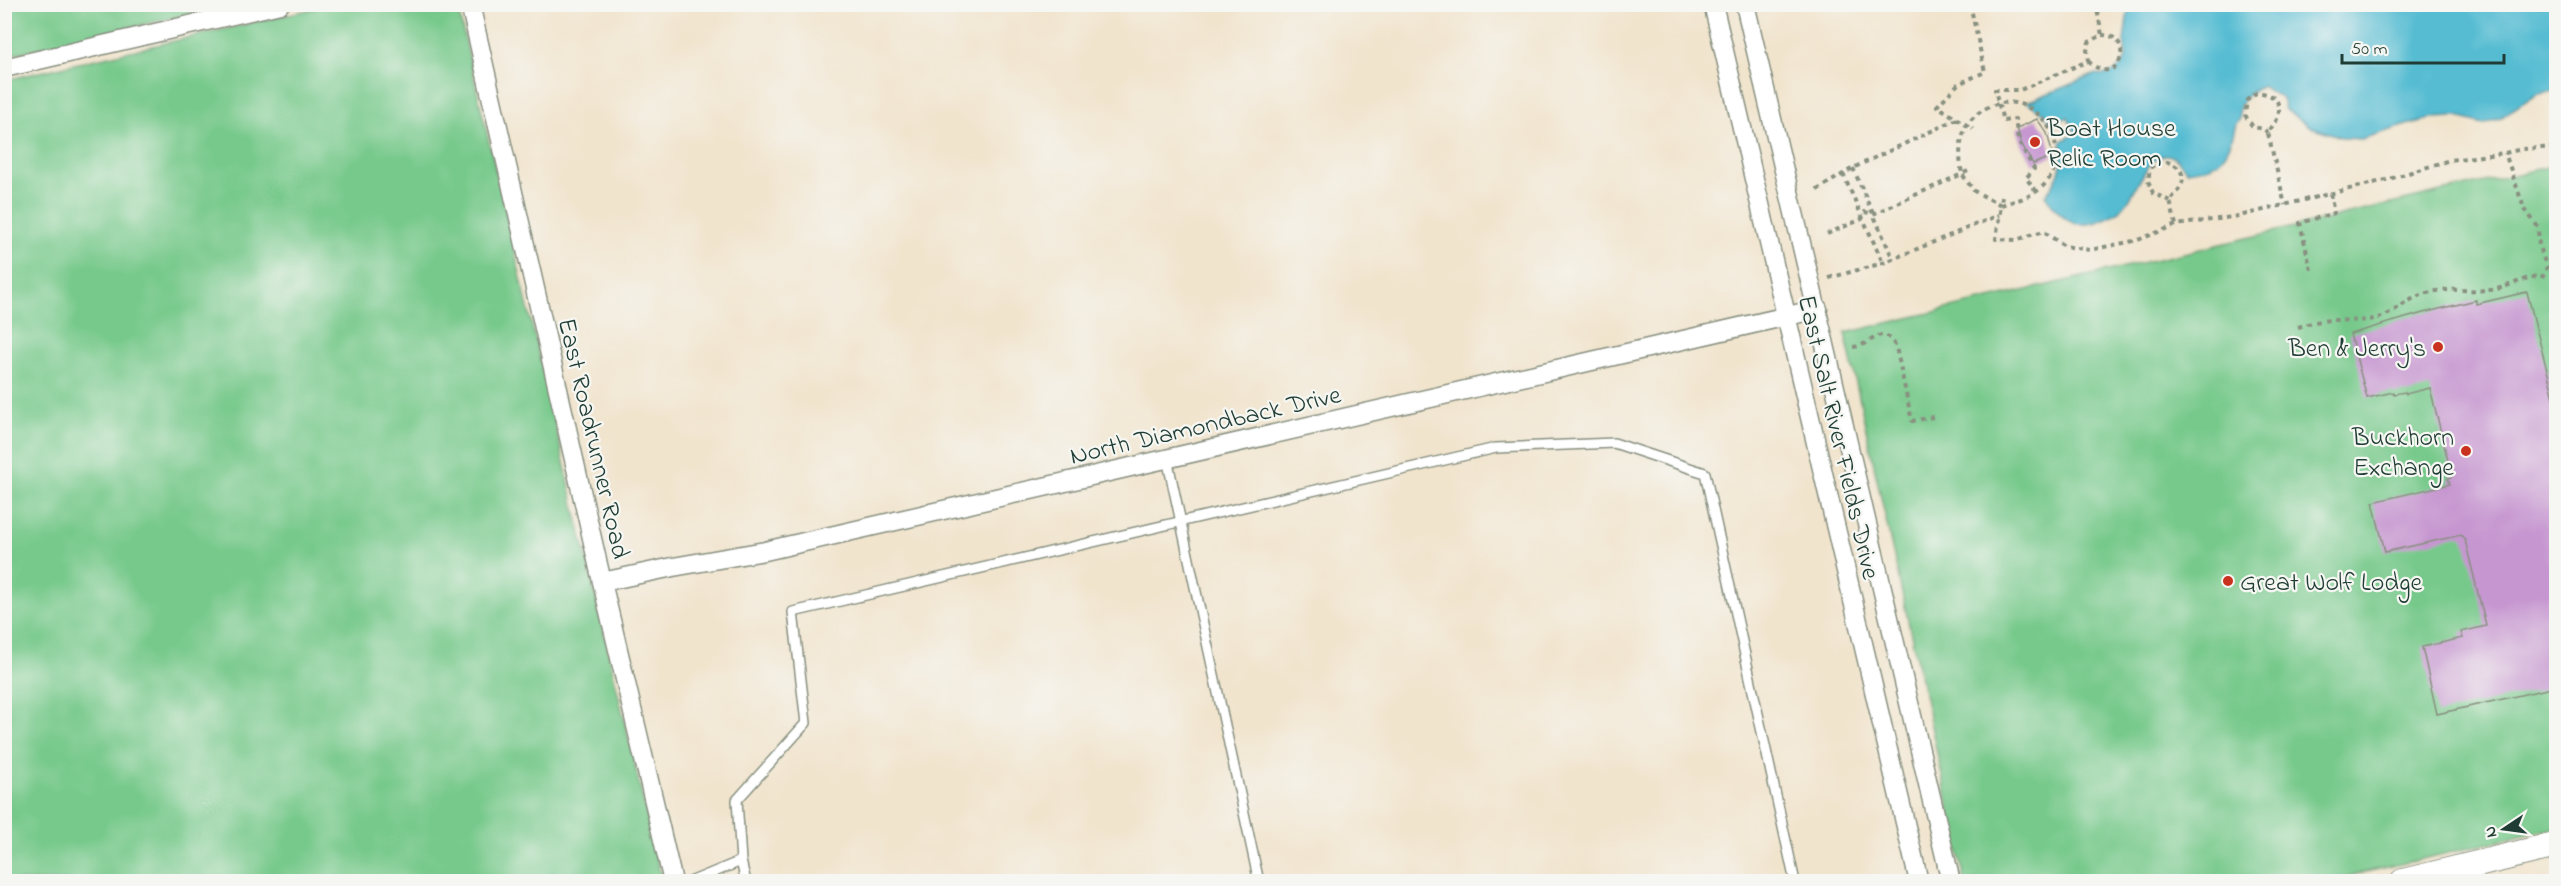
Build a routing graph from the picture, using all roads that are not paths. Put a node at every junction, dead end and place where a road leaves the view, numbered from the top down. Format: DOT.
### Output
graph roads {
  1 [pos="280,4"];
  2 [pos="470,4"];
  3 [pos="1713,4"];
  4 [pos="1745,4"];
  5 [pos="4,68"];
  6 [pos="1818,309"];
  7 [pos="1785,316"];
  8 [pos="1167,458"];
  9 [pos="1181,522"];
  10 [pos="602,582"];
  11 [pos="2556,845"];
  12 [pos="741,861"];
  13 [pos="2556,863"];
  14 [pos="674,882"];
  15 [pos="690,882"];
  16 [pos="746,882"];
  17 [pos="1259,882"];
  18 [pos="1796,882"];
  19 [pos="1919,882"];
  20 [pos="1951,882"];
  21 [pos="2403,882"];
  22 [pos="2475,882"];
  1 -- 5 [label="street"];
  2 -- 10 [label="street, East Roadrunner Road"];
  3 -- 7 [label="street, East Salt River Fields Drive"];
  4 -- 6 [label="street, East Salt River Fields Drive"];
  6 -- 7 [label="street, North Diamondback Drive"];
  6 -- 20 [label="street, East Salt River Fields Drive"];
  7 -- 8 [label="street, North Diamondback Drive"];
  7 -- 19 [label="street, East Salt River Fields Drive"];
  8 -- 9 [label="lane"];
  8 -- 10 [label="street, North Diamondback Drive"];
  9 -- 12 [label="lane"];
  9 -- 17 [label="lane"];
  9 -- 18 [label="lane"];
  10 -- 14 [label="street, East Roadrunner Road"];
  11 -- 21 [label="main road"];
  12 -- 15 [label="lane"];
  12 -- 16 [label="lane"];
  13 -- 22 [label="main road"];
}
